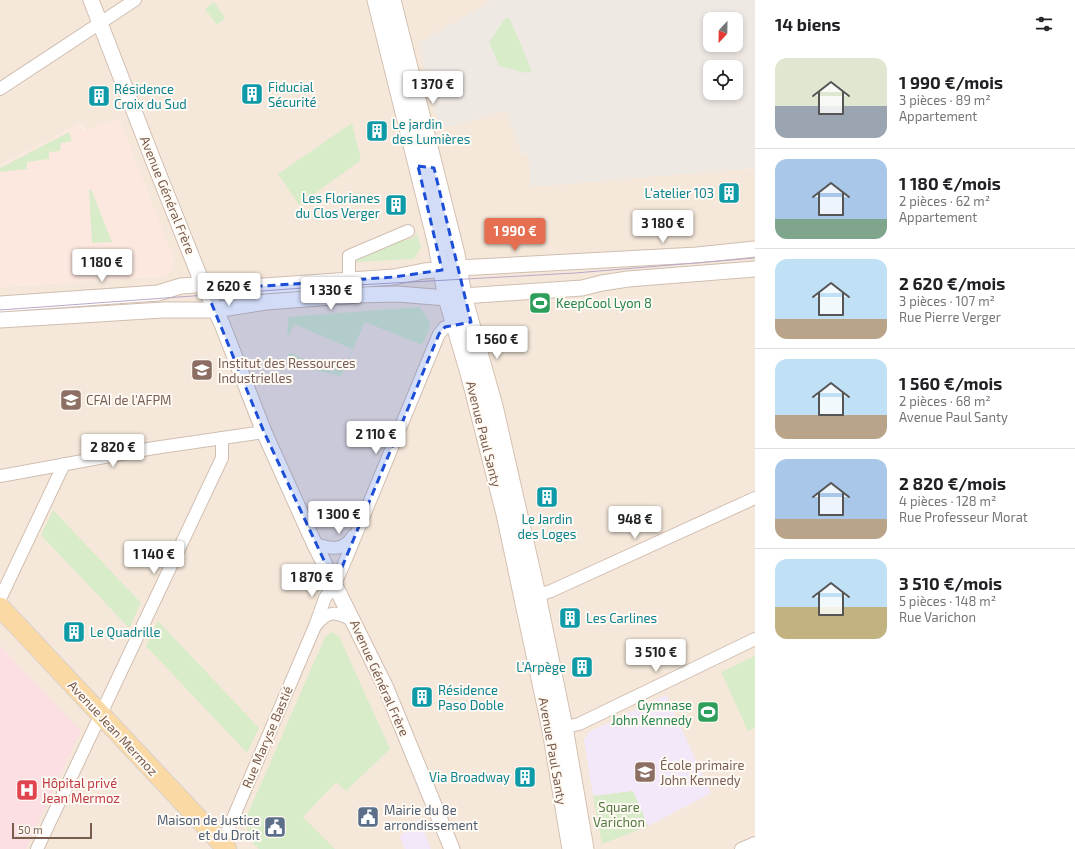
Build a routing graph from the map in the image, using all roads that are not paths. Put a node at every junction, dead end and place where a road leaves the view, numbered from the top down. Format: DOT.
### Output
graph roads {
  1 [pos="91,0"];
  2 [pos="135,0"];
  3 [pos="376,0"];
  4 [pos="392,0"];
  5 [pos="100,24"];
  6 [pos="0,89"];
  7 [pos="418,166"];
  8 [pos="434,168"];
  9 [pos="408,231"];
  10 [pos="755,249"];
  11 [pos="450,269"];
  12 [pos="755,269"];
  13 [pos="349,280"];
  14 [pos="204,285"];
  15 [pos="455,297"];
  16 [pos="0,304"];
  17 [pos="215,310"];
  18 [pos="0,320"];
  19 [pos="463,323"];
  20 [pos="264,432"];
  21 [pos="222,438"];
  22 [pos="64,464"];
  23 [pos="0,476"];
  24 [pos="755,498"];
  25 [pos="361,523"];
  26 [pos="314,544"];
  27 [pos="335,584"];
  28 [pos="529,598"];
  29 [pos="0,599"];
  30 [pos="0,607"];
  31 [pos="0,620"];
  32 [pos="354,620"];
  33 [pos="315,626"];
  34 [pos="755,639"];
  35 [pos="99,718"];
  36 [pos="558,729"];
  37 [pos="755,842"];
  38 [pos="221,848"];
  39 [pos="37,849"];
  40 [pos="452,849"];
  41 [pos="571,849"];
  42 [pos="585,849"];
  43 [pos="741,849"];
  1 -- 5 [label="street, Avenue Général Frère"];
  2 -- 5 [label="street"];
  3 -- 7 [label="main road, Avenue Paul Santy"];
  4 -- 8 [label="main road, Avenue Paul Santy"];
  5 -- 6 [label="street"];
  5 -- 14 [label="street, Avenue Général Frère"];
  7 -- 8 [label="main road"];
  7 -- 11 [label="main road, Avenue Paul Santy"];
  8 -- 11 [label="main road, Avenue Paul Santy"];
  9 -- 13 [label="street"];
  10 -- 11 [label="street"];
  11 -- 13 [label="street"];
  11 -- 15 [label="main road, Avenue Paul Santy"];
  12 -- 15 [label="street"];
  13 -- 14 [label="street"];
  14 -- 16 [label="street"];
  14 -- 17 [label="street, Avenue Général Frère"];
  15 -- 17 [label="street"];
  15 -- 19 [label="main road, Avenue Paul Santy"];
  17 -- 18 [label="street"];
  17 -- 20 [label="street, Avenue Général Frère"];
  19 -- 25 [label="street, Rue Maryse Bastié"];
  19 -- 28 [label="main road, Avenue Paul Santy"];
  20 -- 21 [label="street"];
  20 -- 26 [label="street, Avenue Général Frère"];
  21 -- 22 [label="street"];
  21 -- 35 [label="street"];
  22 -- 23 [label="street"];
  22 -- 29 [label="street"];
  24 -- 28 [label="street"];
  25 -- 26 [label="street, Rue Maryse Bastié"];
  25 -- 27 [label="street, Rue Maryse Bastié"];
  26 -- 27 [label="street, Avenue Général Frère"];
  27 -- 32 [label="street, Avenue Général Frère"];
  27 -- 33 [label="street, Rue Maryse Bastié"];
  28 -- 36 [label="main road, Avenue Paul Santy"];
  30 -- 35 [label="main road, Avenue Jean Mermoz"];
  31 -- 35 [label="main road, Avenue Jean Mermoz"];
  32 -- 33 [label="street, Rue Maryse Bastié"];
  32 -- 40 [label="street, Avenue Général Frère"];
  33 -- 38 [label="street, Rue Maryse Bastié"];
  34 -- 36 [label="street"];
  35 -- 38 [label="main road, Avenue Jean Mermoz"];
  35 -- 39 [label="street"];
  36 -- 41 [label="main road, Avenue Paul Santy"];
  36 -- 42 [label="main road, Avenue Paul Santy"];
  37 -- 43 [label="street"];
}
